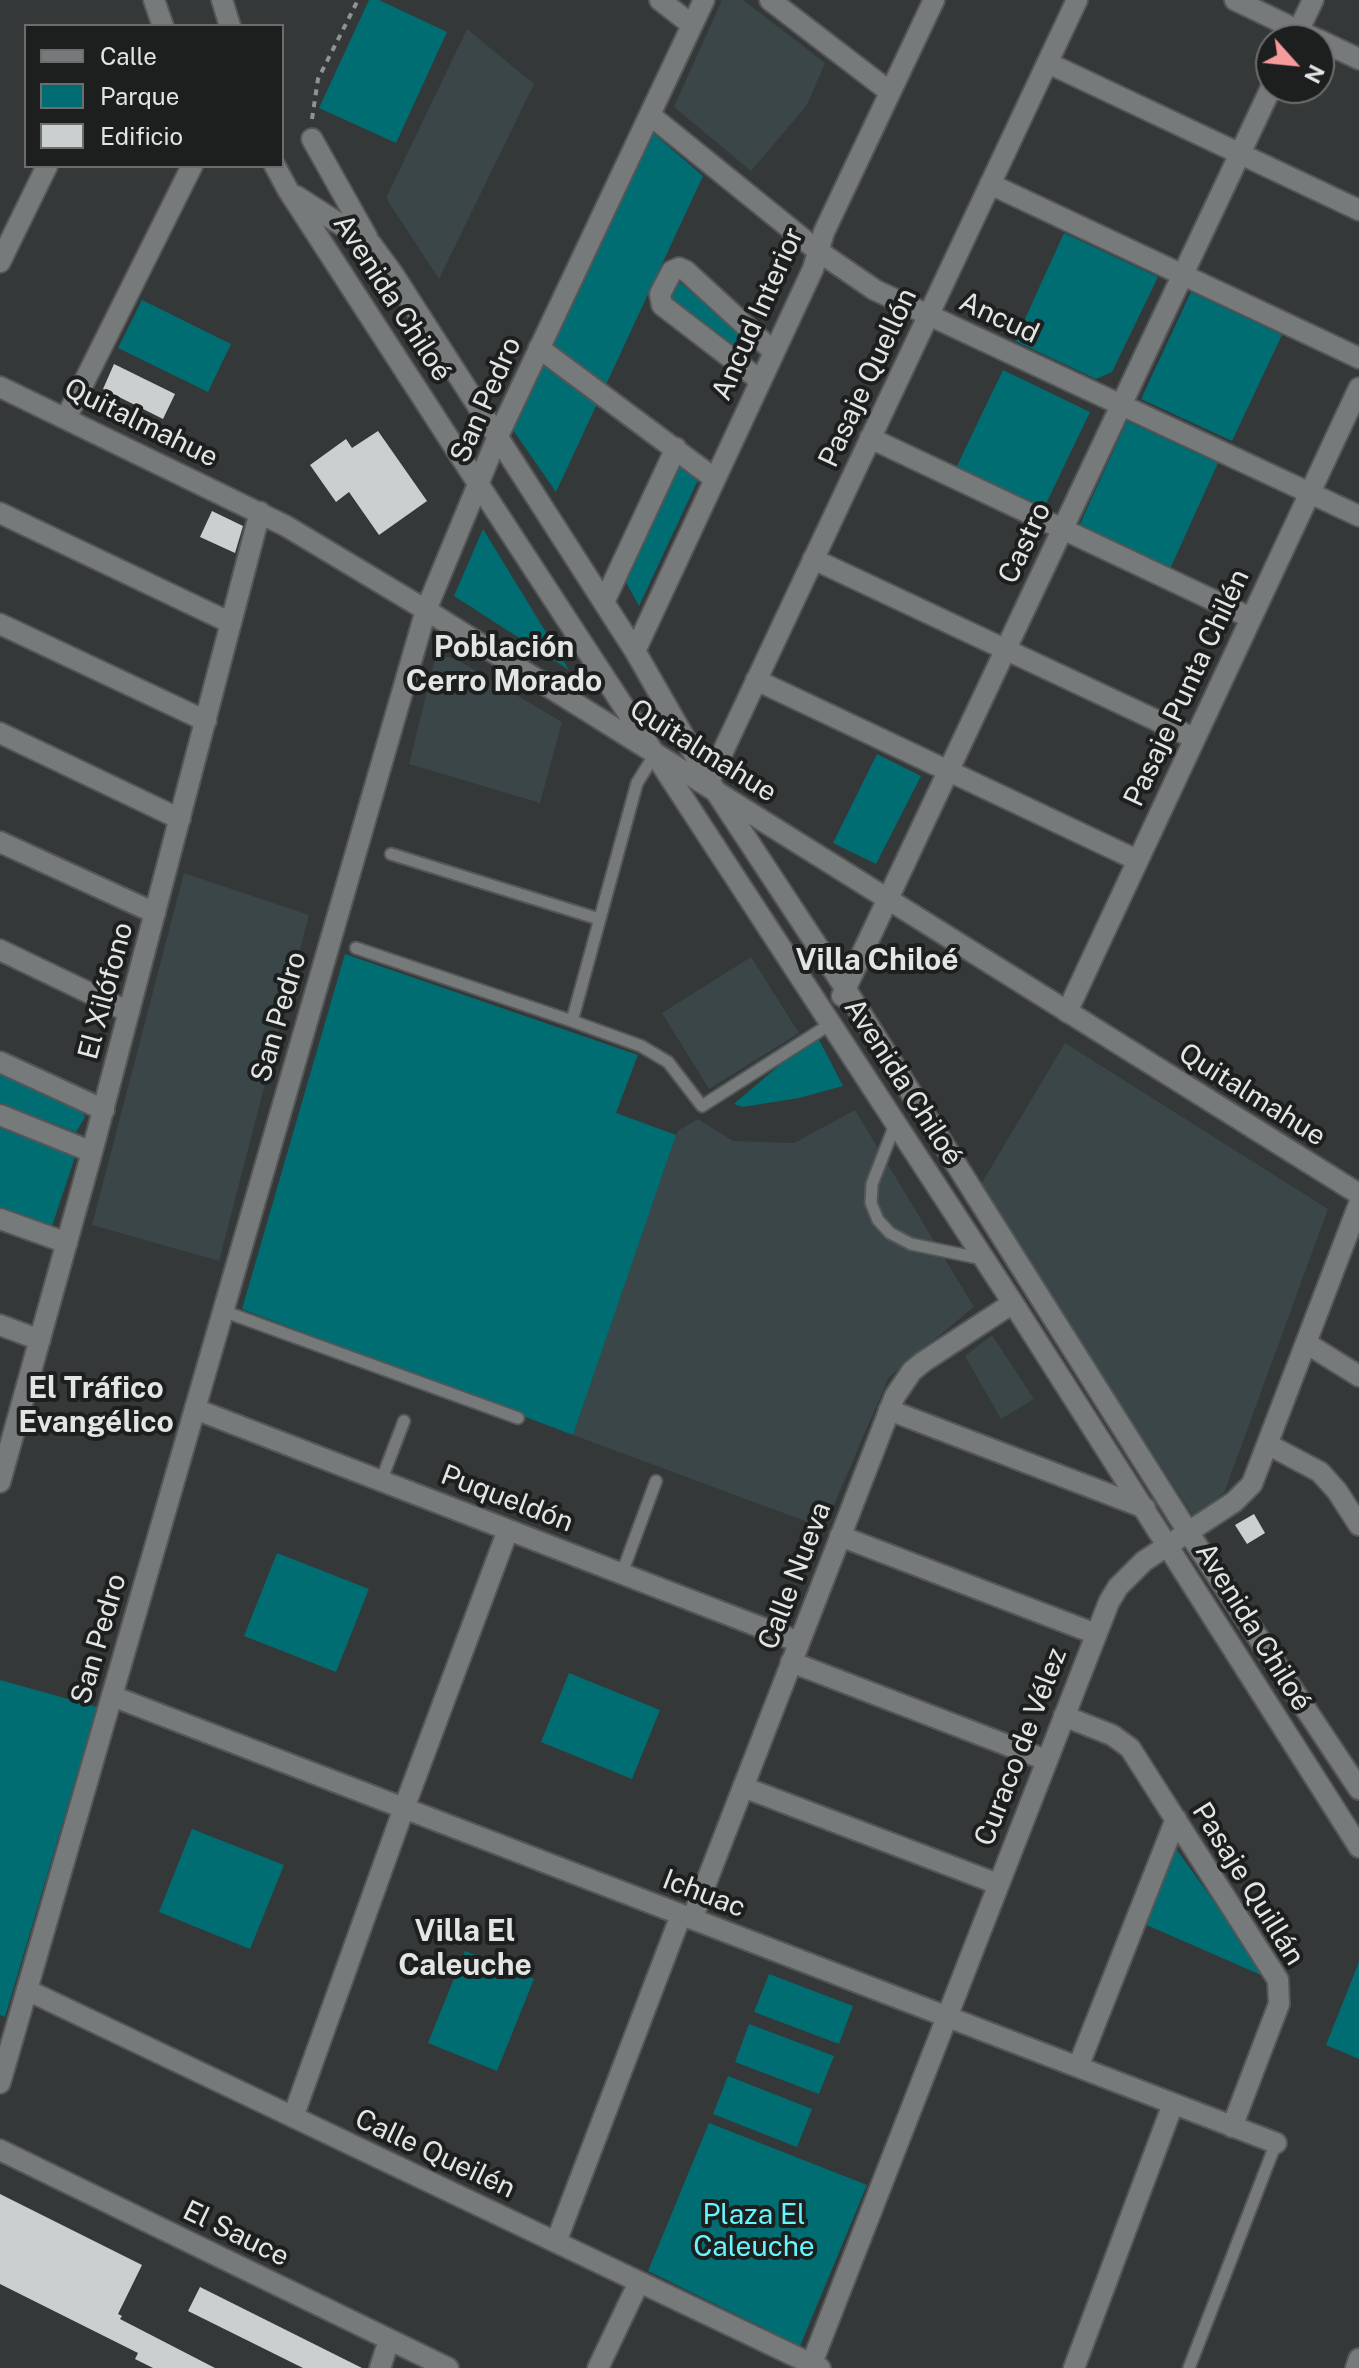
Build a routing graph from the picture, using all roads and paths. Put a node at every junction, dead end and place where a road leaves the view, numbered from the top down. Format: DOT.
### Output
graph roads {
  1 [pos="154,0"];
  2 [pos="222,0"];
  3 [pos="358,0"];
  4 [pos="660,0"];
  5 [pos="704,0"];
  6 [pos="770,0"];
  7 [pos="1077,0"];
  8 [pos="1235,0"];
  9 [pos="1313,0"];
  10 [pos="930,2"];
  11 [pos="160,24"];
  12 [pos="229,24"];
  13 [pos="1277,24"];
  14 [pos="1301,24"];
  15 [pos="692,25"];
  16 [pos="1335,48"];
  17 [pos="1359,59"];
  18 [pos="1048,63"];
  19 [pos="890,92"];
  20 [pos="1263,104"];
  21 [pos="650,115"];
  22 [pos="312,139"];
  23 [pos="1240,153"];
  24 [pos="46,168"];
  25 [pos="191,168"];
  26 [pos="276,168"];
  27 [pos="990,184"];
  28 [pos="288,190"];
  29 [pos="1359,210"];
  30 [pos="371,244"];
  31 [pos="818,251"];
  32 [pos="0,262"];
  33 [pos="1183,275"];
  34 [pos="928,316"];
  35 [pos="539,348"];
  36 [pos="774,352"];
  37 [pos="1359,358"];
  38 [pos="761,381"];
  39 [pos="0,387"];
  40 [pos="1359,388"];
  41 [pos="1121,406"];
  42 [pos="66,418"];
  43 [pos="498,436"];
  44 [pos="870,438"];
  45 [pos="676,448"];
  46 [pos="715,479"];
  47 [pos="479,485"];
  48 [pos="1310,492"];
  49 [pos="260,512"];
  50 [pos="0,513"];
  51 [pos="1359,516"];
  52 [pos="1062,529"];
  53 [pos="813,559"];
  54 [pos="604,602"];
  55 [pos="426,610"];
  56 [pos="1251,618"];
  57 [pos="231,623"];
  58 [pos="0,624"];
  59 [pos="1005,649"];
  60 [pos="635,651"];
  61 [pos="756,680"];
  62 [pos="206,721"];
  63 [pos="0,733"];
  64 [pos="1194,738"];
  65 [pos="655,754"];
  66 [pos="948,771"];
  67 [pos="712,785"];
  68 [pos="180,819"];
  69 [pos="0,842"];
  70 [pos="391,854"];
  71 [pos="1137,860"];
  72 [pos="886,899"];
  73 [pos="155,913"];
  74 [pos="599,919"];
  75 [pos="356,948"];
  76 [pos="0,950"];
  77 [pos="845,988"];
  78 [pos="129,1012"];
  79 [pos="1067,1012"];
  80 [pos="572,1021"];
  81 [pos="832,1023"];
  82 [pos="0,1062"];
  83 [pos="104,1110"];
  84 [pos="0,1115"];
  85 [pos="896,1122"];
  86 [pos="92,1152"];
  87 [pos="1359,1194"];
  88 [pos="1359,1204"];
  89 [pos="0,1219"];
  90 [pos="67,1243"];
  91 [pos="985,1260"];
  92 [pos="1013,1303"];
  93 [pos="223,1311"];
  94 [pos="0,1325"];
  95 [pos="40,1340"];
  96 [pos="1306,1343"];
  97 [pos="1359,1376"];
  98 [pos="195,1409"];
  99 [pos="889,1410"];
  100 [pos="518,1418"];
  101 [pos="404,1421"];
  102 [pos="6,1436"];
  103 [pos="1269,1445"];
  104 [pos="381,1481"];
  105 [pos="656,1481"];
  106 [pos="0,1482"];
  107 [pos="1145,1508"];
  108 [pos="1359,1525"];
  109 [pos="508,1530"];
  110 [pos="1188,1532"];
  111 [pos="840,1536"];
  112 [pos="1168,1544"];
  113 [pos="622,1573"];
  114 [pos="1096,1634"];
  115 [pos="799,1642"];
  116 [pos="791,1662"];
  117 [pos="112,1696"];
  118 [pos="1064,1716"];
  119 [pos="1046,1760"];
  120 [pos="743,1787"];
  121 [pos="1359,1789"];
  122 [pos="404,1808"];
  123 [pos="1176,1819"];
  124 [pos="1359,1847"];
  125 [pos="998,1884"];
  126 [pos="687,1917"];
  127 [pos="27,1990"];
  128 [pos="946,2017"];
  129 [pos="1078,2067"];
  130 [pos="0,2083"];
  131 [pos="1173,2104"];
  132 [pos="293,2117"];
  133 [pos="1232,2127"];
  134 [pos="1276,2143"];
  135 [pos="0,2150"];
  136 [pos="556,2242"];
  137 [pos="639,2282"];
  138 [pos="389,2340"];
  139 [pos="1359,2359"];
  140 [pos="814,2367"];
  141 [pos="380,2368"];
  142 [pos="448,2368"];
  143 [pos="598,2368"];
  144 [pos="1074,2368"];
  145 [pos="1189,2368"];
  146 [pos="1356,2368"];
  1 -- 11 [label="street"];
  2 -- 12 [label="street"];
  3 -- 22 [label="path"];
  4 -- 15 [label="street"];
  5 -- 15 [label="street, San Pedro"];
  6 -- 19 [label="street"];
  7 -- 18 [label="street, Pasaje Quellón"];
  8 -- 13 [label="street"];
  9 -- 14 [label="street"];
  10 -- 19 [label="street, Ancud Interior"];
  15 -- 21 [label="street, San Pedro"];
  16 -- 17 [label="street"];
  18 -- 23 [label="street"];
  18 -- 27 [label="street, Pasaje Quellón"];
  19 -- 31 [label="street, Ancud Interior"];
  20 -- 23 [label="street, Castro"];
  21 -- 31 [label="street, Ancud"];
  21 -- 35 [label="street, San Pedro"];
  22 -- 30 [label="street"];
  23 -- 29 [label="street"];
  23 -- 33 [label="street, Castro"];
  24 -- 32 [label="street"];
  25 -- 42 [label="street"];
  26 -- 28 [label="street, Avenida Chiloé"];
  27 -- 33 [label="street"];
  27 -- 34 [label="street, Pasaje Quellón"];
  28 -- 30 [label="street, Avenida Chiloé"];
  28 -- 47 [label="street, Avenida Chiloé"];
  30 -- 43 [label="street, Avenida Chiloé"];
  31 -- 34 [label="street, Ancud"];
  31 -- 36 [label="street, Ancud Interior"];
  33 -- 37 [label="street"];
  33 -- 41 [label="street, Castro"];
  34 -- 41 [label="street, Ancud"];
  34 -- 44 [label="street, Pasaje Quellón"];
  35 -- 43 [label="street, San Pedro"];
  35 -- 45 [label="street"];
  36 -- 38 [label="street, Ancud Interior"];
  36 -- 38 [label="street"];
  38 -- 46 [label="street, Ancud Interior"];
  39 -- 42 [label="street, Quitalmahue"];
  40 -- 48 [label="street, Pasaje Punta Chilén"];
  41 -- 48 [label="street, Ancud"];
  41 -- 52 [label="street, Castro"];
  42 -- 49 [label="street, Quitalmahue"];
  43 -- 47 [label="street, San Pedro"];
  43 -- 54 [label="street, Avenida Chiloé"];
  44 -- 52 [label="street"];
  44 -- 53 [label="street, Pasaje Quellón"];
  45 -- 46 [label="street"];
  45 -- 54 [label="street"];
  46 -- 60 [label="street, Ancud Interior"];
  47 -- 55 [label="street, San Pedro"];
  47 -- 65 [label="street, Avenida Chiloé"];
  48 -- 51 [label="street, Ancud"];
  48 -- 56 [label="street, Pasaje Punta Chilén"];
  49 -- 55 [label="street, Quitalmahue"];
  49 -- 57 [label="street, El Xilófono"];
  50 -- 57 [label="street"];
  52 -- 56 [label="street"];
  52 -- 59 [label="street, Castro"];
  53 -- 59 [label="street"];
  53 -- 61 [label="street, Pasaje Quellón"];
  54 -- 60 [label="street, Avenida Chiloé"];
  55 -- 65 [label="street, Quitalmahue"];
  55 -- 93 [label="street, San Pedro"];
  56 -- 64 [label="street, Pasaje Punta Chilén"];
  57 -- 62 [label="street, El Xilófono"];
  58 -- 62 [label="street"];
  59 -- 64 [label="street"];
  59 -- 66 [label="street, Castro"];
  60 -- 67 [label="street, Avenida Chiloé"];
  61 -- 66 [label="street"];
  61 -- 67 [label="street, Pasaje Quellón"];
  62 -- 68 [label="street, El Xilófono"];
  63 -- 68 [label="street"];
  64 -- 71 [label="street, Pasaje Punta Chilén"];
  65 -- 67 [label="street, Quitalmahue"];
  65 -- 74 [label="lane"];
  65 -- 81 [label="street, Avenida Chiloé"];
  66 -- 71 [label="street"];
  66 -- 72 [label="street, Castro"];
  67 -- 72 [label="street, Quitalmahue"];
  67 -- 77 [label="street, Avenida Chiloé"];
  68 -- 73 [label="street, El Xilófono"];
  69 -- 73 [label="street"];
  70 -- 74 [label="lane"];
  71 -- 79 [label="street, Pasaje Punta Chilén"];
  72 -- 77 [label="street, Castro"];
  72 -- 79 [label="street, Quitalmahue"];
  73 -- 78 [label="street, El Xilófono"];
  74 -- 80 [label="lane"];
  75 -- 80 [label="lane"];
  76 -- 78 [label="street"];
  77 -- 81 [label="street, Castro"];
  77 -- 110 [label="street, Avenida Chiloé"];
  78 -- 83 [label="street, El Xilófono"];
  79 -- 87 [label="street, Quitalmahue"];
  80 -- 81 [label="lane"];
  81 -- 85 [label="street, Avenida Chiloé"];
  82 -- 83 [label="street"];
  83 -- 86 [label="street, El Xilófono"];
  84 -- 86 [label="street"];
  85 -- 91 [label="street, Avenida Chiloé"];
  85 -- 91 [label="lane"];
  86 -- 90 [label="street, El Xilófono"];
  88 -- 96 [label="street, Curaco de Vélez"];
  89 -- 90 [label="street"];
  90 -- 95 [label="street, El Xilófono"];
  91 -- 92 [label="street, Avenida Chiloé"];
  92 -- 99 [label="street, Calle Nueva"];
  92 -- 107 [label="street, Avenida Chiloé"];
  93 -- 98 [label="street, San Pedro"];
  93 -- 100 [label="lane"];
  94 -- 95 [label="street"];
  95 -- 102 [label="street, El Xilófono"];
  96 -- 97 [label="street"];
  96 -- 103 [label="street, Curaco de Vélez"];
  98 -- 104 [label="street, Puqueldón"];
  98 -- 117 [label="street, San Pedro"];
  99 -- 107 [label="street"];
  99 -- 111 [label="street, Calle Nueva"];
  101 -- 104 [label="lane"];
  102 -- 106 [label="street, El Xilófono"];
  103 -- 108 [label="street"];
  103 -- 110 [label="street, Curaco de Vélez"];
  104 -- 109 [label="street, Puqueldón"];
  105 -- 113 [label="lane"];
  107 -- 112 [label="street, Avenida Chiloé"];
  109 -- 113 [label="street, Puqueldón"];
  109 -- 122 [label="street"];
  110 -- 112 [label="street, Curaco de Vélez"];
  110 -- 121 [label="street, Avenida Chiloé"];
  111 -- 114 [label="street"];
  111 -- 115 [label="street, Calle Nueva"];
  112 -- 114 [label="street, Curaco de Vélez"];
  112 -- 124 [label="street, Avenida Chiloé"];
  113 -- 115 [label="street, Puqueldón"];
  114 -- 118 [label="street, Curaco de Vélez"];
  115 -- 116 [label="street, Calle Nueva"];
  116 -- 119 [label="street"];
  116 -- 120 [label="street, Calle Nueva"];
  117 -- 122 [label="street, Ichuac"];
  117 -- 127 [label="street, San Pedro"];
  118 -- 119 [label="street, Curaco de Vélez"];
  118 -- 123 [label="street, Pasaje Quillán"];
  119 -- 125 [label="street, Curaco de Vélez"];
  120 -- 125 [label="street"];
  120 -- 126 [label="street, Calle Nueva"];
  122 -- 126 [label="street, Ichuac"];
  122 -- 132 [label="street"];
  123 -- 129 [label="street"];
  123 -- 133 [label="street, Pasaje Quillán"];
  125 -- 128 [label="street, Curaco de Vélez"];
  126 -- 128 [label="street, Ichuac"];
  126 -- 136 [label="street, Calle Nueva"];
  127 -- 130 [label="street, San Pedro"];
  127 -- 132 [label="street, Calle Queilén"];
  128 -- 129 [label="street, Ichuac"];
  128 -- 140 [label="street, Curaco de Vélez"];
  129 -- 131 [label="street, Ichuac"];
  131 -- 133 [label="street, Ichuac"];
  131 -- 144 [label="street"];
  132 -- 136 [label="street, Calle Queilén"];
  133 -- 134 [label="street, Ichuac"];
  134 -- 145 [label="lane"];
  135 -- 138 [label="street, El Sauce"];
  136 -- 137 [label="street, Calle Queilén"];
  137 -- 140 [label="street, Calle Queilén"];
  137 -- 143 [label="street"];
  138 -- 141 [label="street"];
  138 -- 142 [label="street, El Sauce"];
  139 -- 146 [label="street"];
}
